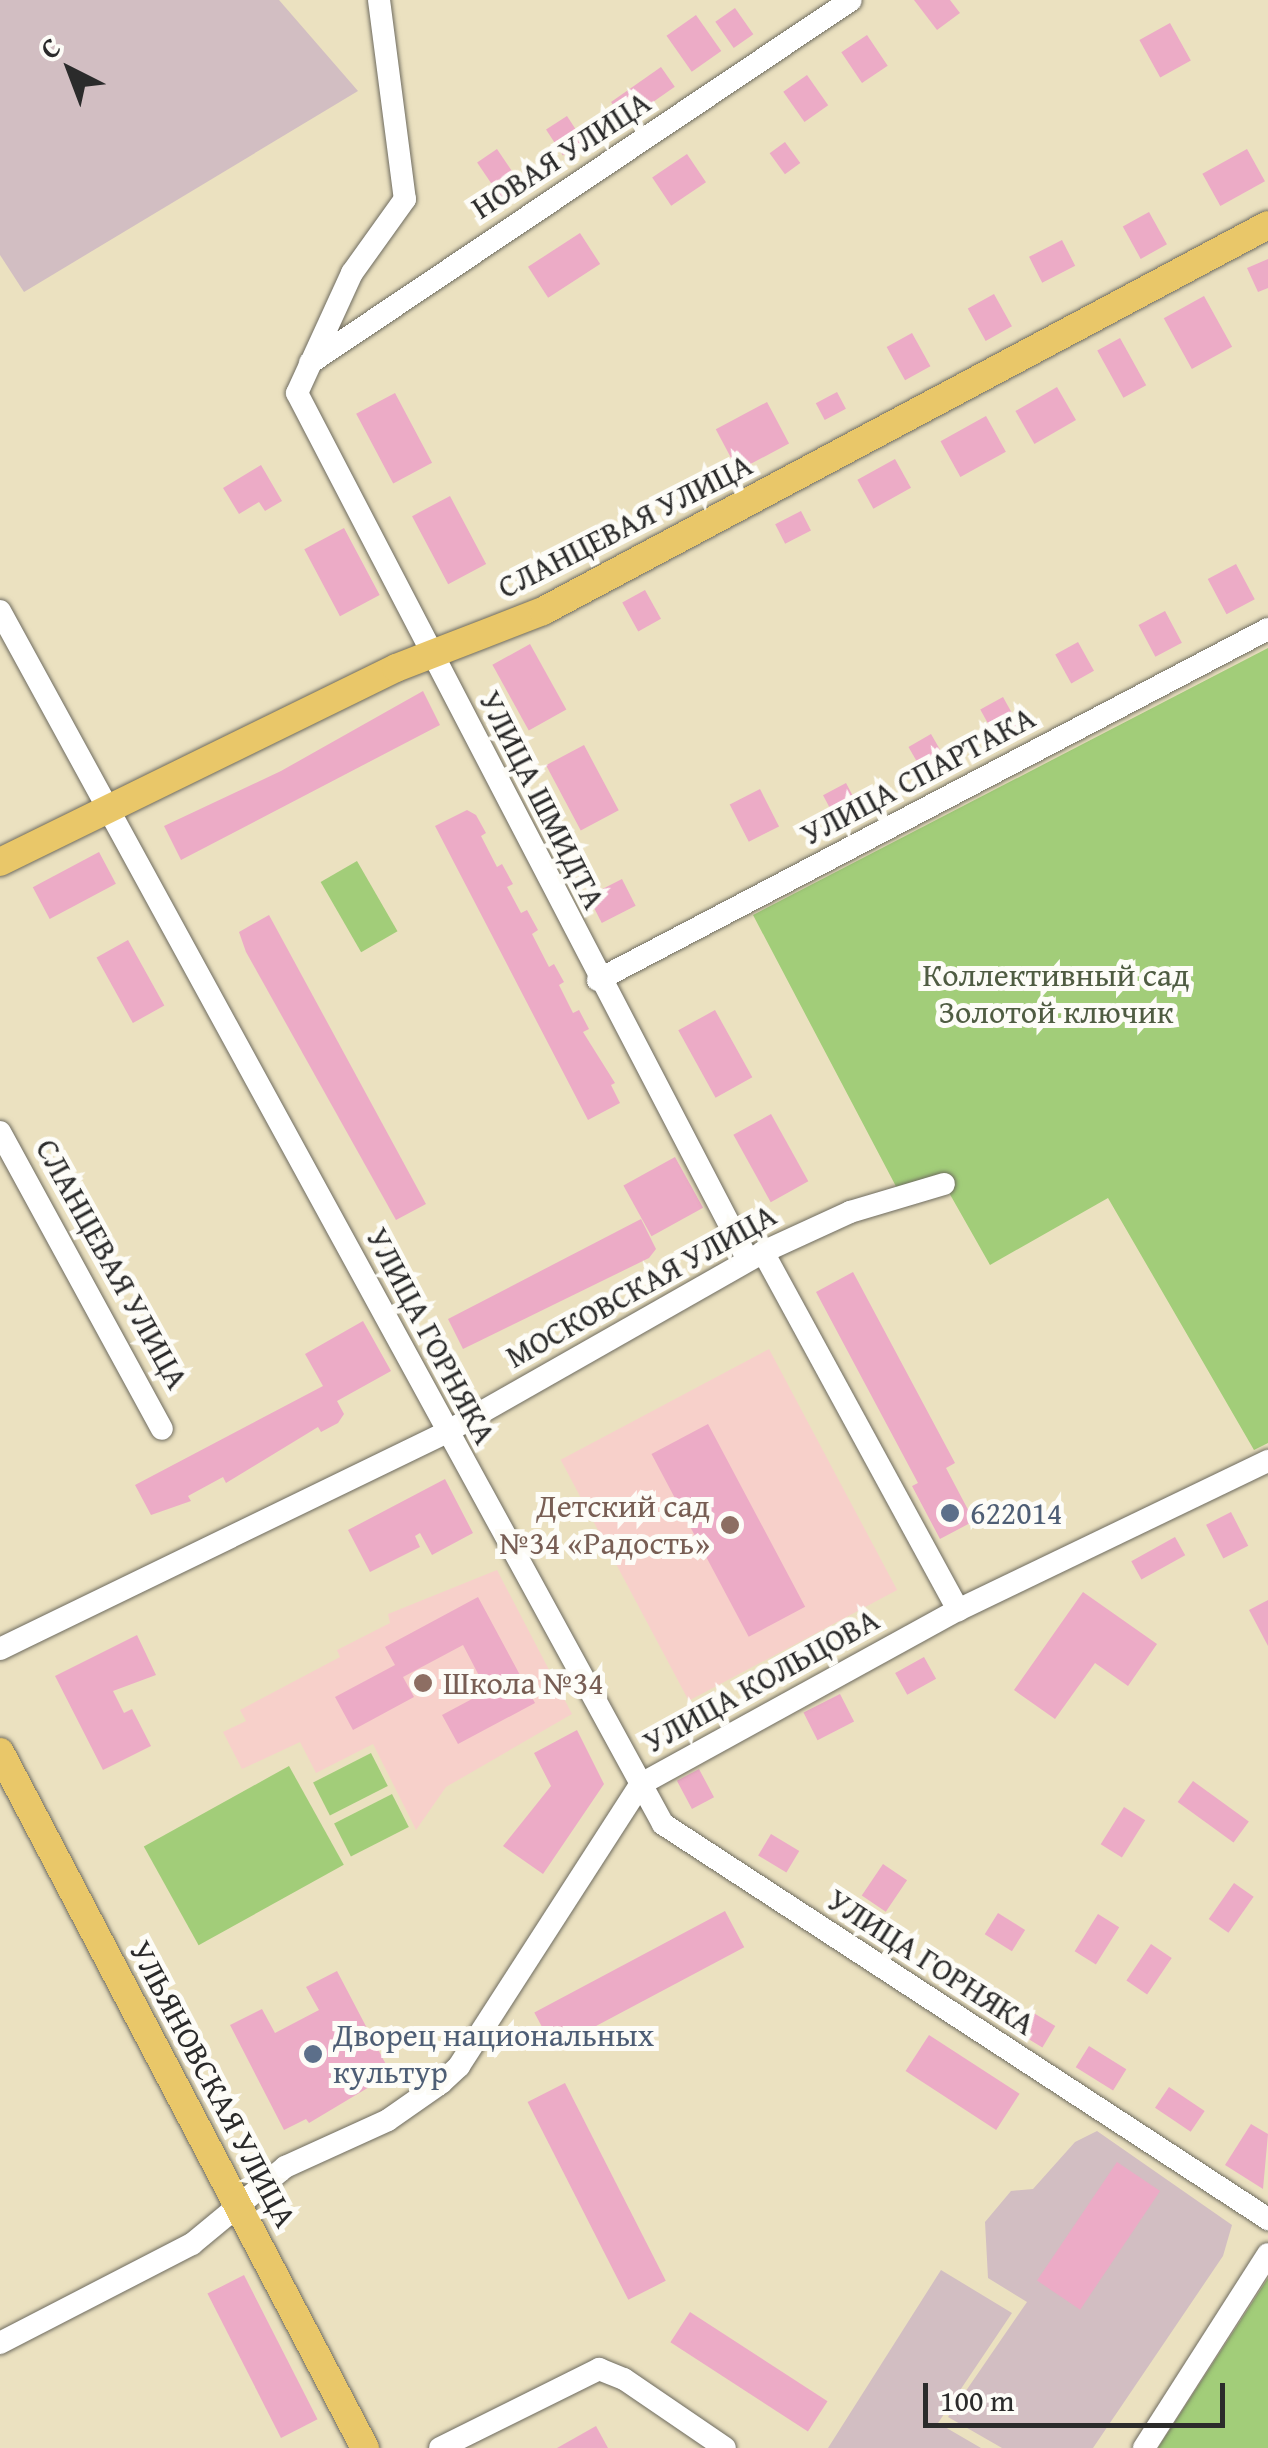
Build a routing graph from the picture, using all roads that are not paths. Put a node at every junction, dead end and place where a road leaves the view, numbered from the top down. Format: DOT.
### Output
graph roads {
  1 [pos="379,0"];
  2 [pos="850,0"];
  3 [pos="1268,226"];
  4 [pos="307,365"];
  5 [pos="0,611"];
  6 [pos="1268,630"];
  7 [pos="432,656"];
  8 [pos="112,807"];
  9 [pos="0,862"];
  10 [pos="598,980"];
  11 [pos="0,1132"];
  12 [pos="944,1184"];
  13 [pos="756,1256"];
  14 [pos="162,1429"];
  15 [pos="445,1432"];
  16 [pos="1265,1470"];
  17 [pos="958,1610"];
  18 [pos="0,1649"];
  19 [pos="0,1752"];
  20 [pos="640,1784"];
  21 [pos="239,2205"];
  22 [pos="1268,2220"];
  23 [pos="1268,2254"];
  24 [pos="0,2343"];
  25 [pos="365,2448"];
  26 [pos="440,2448"];
  27 [pos="724,2448"];
  28 [pos="1144,2448"];
  1 -- 4 [label="street"];
  2 -- 4 [label="street, НОВАЯ УЛИЦА"];
  3 -- 7 [label="main road, СЛАНЦЕВАЯ УЛИЦА"];
  4 -- 7 [label="street, УЛИЦА ШМИДТА"];
  5 -- 8 [label="street, УЛИЦА ГОРНЯКА"];
  6 -- 10 [label="street, УЛИЦА СПАРТАКА"];
  7 -- 8 [label="main road, СЛАНЦЕВАЯ УЛИЦА"];
  7 -- 10 [label="street, УЛИЦА ШМИДТА"];
  8 -- 9 [label="main road, СЛАНЦЕВАЯ УЛИЦА"];
  8 -- 15 [label="street, УЛИЦА ГОРНЯКА"];
  10 -- 13 [label="street, УЛИЦА ШМИДТА"];
  11 -- 14 [label="street, СЛАНЦЕВАЯ УЛИЦА"];
  12 -- 13 [label="street, МОСКОВСКАЯ УЛИЦА"];
  13 -- 15 [label="street, МОСКОВСКАЯ УЛИЦА"];
  13 -- 17 [label="street, УЛИЦА ШМИДТА"];
  15 -- 18 [label="street, МОСКОВСКАЯ УЛИЦА"];
  15 -- 20 [label="street, УЛИЦА ГОРНЯКА"];
  16 -- 17 [label="street, УЛИЦА КОЛЬЦОВА"];
  17 -- 20 [label="street, УЛИЦА КОЛЬЦОВА"];
  19 -- 21 [label="main road, УЛЬЯНОВСКАЯ УЛИЦА"];
  20 -- 21 [label="street, УЛИЦА КОЛЬЦОВА"];
  20 -- 22 [label="street, УЛИЦА ГОРНЯКА"];
  21 -- 24 [label="street, УЛИЦА КОЛЬЦОВА"];
  21 -- 25 [label="main road, УЛЬЯНОВСКАЯ УЛИЦА"];
  23 -- 28 [label="street"];
  26 -- 27 [label="street"];
}
